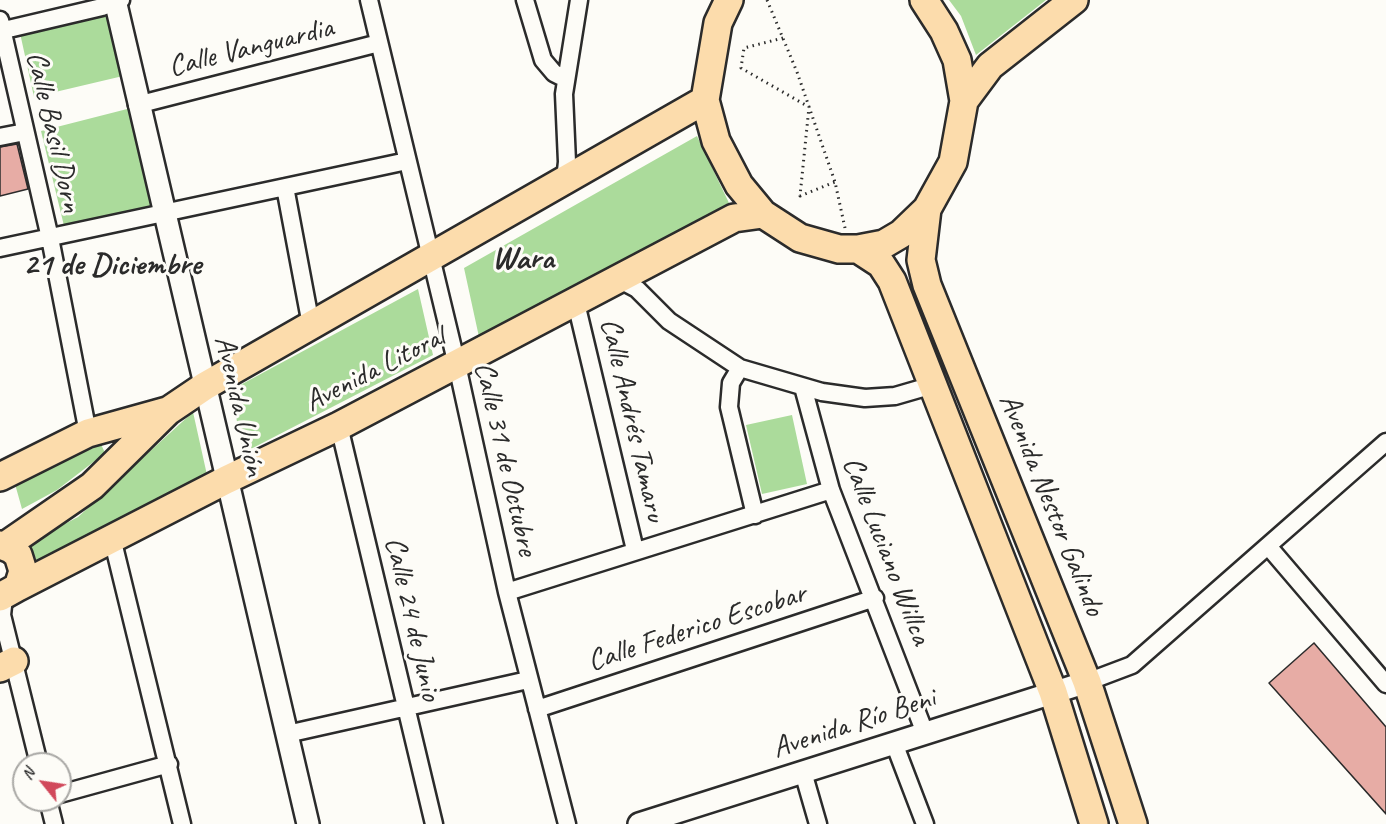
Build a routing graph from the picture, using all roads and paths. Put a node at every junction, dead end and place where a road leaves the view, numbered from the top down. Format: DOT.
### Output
graph roads {
  1 [pos="117,0"];
  2 [pos="369,0"];
  3 [pos="525,0"];
  4 [pos="579,0"];
  5 [pos="729,0"];
  6 [pos="767,0"];
  7 [pos="924,0"];
  8 [pos="1074,0"];
  9 [pos="1,28"];
  10 [pos="783,38"];
  11 [pos="379,43"];
  12 [pos="566,79"];
  13 [pos="705,100"];
  14 [pos="964,101"];
  15 [pos="137,105"];
  16 [pos="809,106"];
  17 [pos="26,132"];
  18 [pos="0,137"];
  19 [pos="407,161"];
  20 [pos="565,180"];
  21 [pos="835,182"];
  22 [pos="285,187"];
  23 [pos="927,209"];
  24 [pos="164,213"];
  25 [pos="763,214"];
  26 [pos="50,238"];
  27 [pos="0,248"];
  28 [pos="854,249"];
  29 [pos="429,258"];
  30 [pos="618,279"];
  31 [pos="576,303"];
  32 [pos="311,325"];
  33 [pos="457,365"];
  34 [pos="740,368"];
  35 [pos="933,385"];
  36 [pos="205,387"];
  37 [pos="803,387"];
  38 [pos="168,411"];
  39 [pos="339,426"];
  40 [pos="88,433"];
  41 [pos="1386,442"];
  42 [pos="0,477"];
  43 [pos="226,480"];
  44 [pos="831,490"];
  45 [pos="755,515"];
  46 [pos="112,538"];
  47 [pos="2,546"];
  48 [pos="1268,546"];
  49 [pos="635,550"];
  50 [pos="507,592"];
  51 [pos="7,594"];
  52 [pos="875,598"];
  53 [pos="7,664"];
  54 [pos="528,680"];
  55 [pos="1087,682"];
  56 [pos="1386,684"];
  57 [pos="1053,692"];
  58 [pos="404,706"];
  59 [pos="537,709"];
  60 [pos="926,733"];
  61 [pos="287,734"];
  62 [pos="894,743"];
  63 [pos="35,752"];
  64 [pos="169,764"];
  65 [pos="803,772"];
  66 [pos="72,791"];
  67 [pos="1088,822"];
  68 [pos="182,824"];
  69 [pos="308,824"];
  70 [pos="434,824"];
  71 [pos="567,824"];
  72 [pos="639,824"];
  73 [pos="818,824"];
  74 [pos="925,824"];
  75 [pos="1133,824"];
  1 -- 9 [label="street"];
  1 -- 15 [label="street, Avenida Unión"];
  2 -- 11 [label="street, Calle 31 de Octubre"];
  3 -- 12 [label="street"];
  4 -- 12 [label="street"];
  5 -- 13 [label="main road"];
  6 -- 10 [label="path"];
  7 -- 14 [label="main road"];
  8 -- 14 [label="main road"];
  9 -- 17 [label="street, Calle Basil Dorn"];
  10 -- 16 [label="path"];
  10 -- 16 [label="path"];
  11 -- 15 [label="street, Calle Vanguardia"];
  11 -- 19 [label="street, Calle 31 de Octubre"];
  12 -- 20 [label="street"];
  13 -- 20 [label="main road"];
  13 -- 25 [label="main road"];
  14 -- 23 [label="main road"];
  15 -- 24 [label="street, Avenida Unión"];
  16 -- 21 [label="path"];
  16 -- 21 [label="path"];
  17 -- 18 [label="street"];
  17 -- 26 [label="street, Calle Basil Dorn"];
  19 -- 22 [label="street"];
  19 -- 29 [label="street, Calle 31 de Octubre"];
  20 -- 29 [label="main road"];
  21 -- 28 [label="path"];
  22 -- 24 [label="street"];
  22 -- 32 [label="street"];
  23 -- 28 [label="main road"];
  23 -- 55 [label="main road, Avenida Nestor Galindo"];
  24 -- 26 [label="street"];
  24 -- 36 [label="street, Avenida Unión"];
  25 -- 28 [label="main road"];
  25 -- 30 [label="main road, Avenida Litoral"];
  26 -- 27 [label="street"];
  26 -- 40 [label="street, Calle Basil Dorn"];
  28 -- 35 [label="main road"];
  29 -- 32 [label="main road"];
  29 -- 33 [label="street, Calle 31 de Octubre"];
  30 -- 31 [label="main road, Avenida Litoral"];
  30 -- 34 [label="street"];
  31 -- 33 [label="main road, Avenida Litoral"];
  31 -- 49 [label="street, Calle Andrés Tamaru"];
  32 -- 36 [label="main road"];
  33 -- 39 [label="main road, Avenida Litoral"];
  33 -- 50 [label="street, Calle 31 de Octubre"];
  34 -- 37 [label="street"];
  34 -- 45 [label="street"];
  35 -- 37 [label="street"];
  35 -- 57 [label="main road"];
  36 -- 38 [label="main road"];
  36 -- 43 [label="street, Avenida Unión"];
  37 -- 44 [label="street, Calle Luciano Willca"];
  38 -- 40 [label="main road"];
  38 -- 47 [label="main road"];
  39 -- 43 [label="main road, Avenida Litoral"];
  39 -- 58 [label="street, Calle 24 de Junio"];
  40 -- 42 [label="main road"];
  41 -- 48 [label="street"];
  43 -- 46 [label="main road, Avenida Litoral"];
  43 -- 61 [label="street, Avenida Unión"];
  44 -- 45 [label="street"];
  44 -- 52 [label="street, Calle Luciano Willca"];
  45 -- 49 [label="street"];
  46 -- 51 [label="main road, Avenida Litoral"];
  46 -- 64 [label="street"];
  47 -- 51 [label="main road"];
  48 -- 55 [label="street"];
  48 -- 56 [label="street"];
  49 -- 50 [label="street"];
  50 -- 54 [label="street, Calle 31 de Octubre"];
  51 -- 53 [label="street"];
  52 -- 59 [label="street, Calle Federico Escobar"];
  52 -- 60 [label="street, Calle Luciano Willca"];
  53 -- 63 [label="street"];
  54 -- 58 [label="street"];
  54 -- 59 [label="street, Calle 31 de Octubre"];
  55 -- 57 [label="street, Avenida Río Beni"];
  55 -- 75 [label="main road, Avenida Nestor Galindo"];
  57 -- 60 [label="street, Avenida Río Beni"];
  57 -- 67 [label="main road"];
  58 -- 61 [label="street"];
  58 -- 70 [label="street, Calle 24 de Junio"];
  59 -- 71 [label="street, Calle 31 de Octubre"];
  60 -- 62 [label="street, Avenida Río Beni"];
  61 -- 69 [label="street, Avenida Unión"];
  62 -- 65 [label="street, Avenida Río Beni"];
  62 -- 74 [label="street"];
  64 -- 66 [label="street"];
  64 -- 68 [label="street"];
  65 -- 72 [label="street, Avenida Río Beni"];
  65 -- 73 [label="street"];
}
